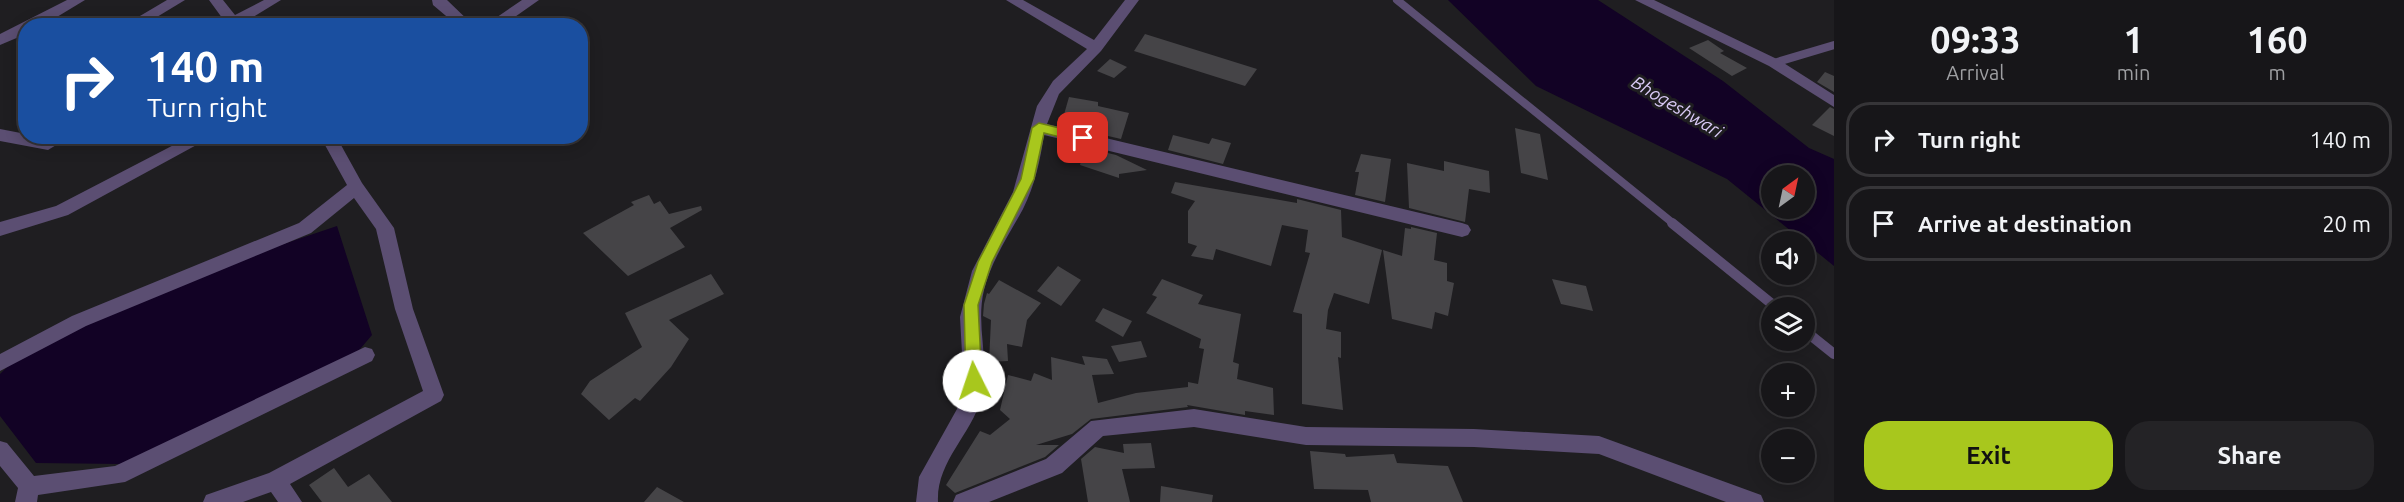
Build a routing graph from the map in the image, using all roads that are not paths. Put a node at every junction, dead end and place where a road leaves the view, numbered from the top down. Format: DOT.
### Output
graph roads {
  1 [pos="78,0"];
  2 [pos="178,0"];
  3 [pos="216,0"];
  4 [pos="274,0"];
  5 [pos="440,0"];
  6 [pos="532,0"];
  7 [pos="1013,0"];
  8 [pos="1132,0"];
  9 [pos="1397,0"];
  10 [pos="1642,0"];
  11 [pos="45,18"];
  12 [pos="145,18"];
  13 [pos="230,18"];
  14 [pos="245,18"];
  15 [pos="457,18"];
  16 [pos="504,18"];
  17 [pos="18,32"];
  18 [pos="0,40"];
  19 [pos="1834,45"];
  20 [pos="1096,48"];
  21 [pos="1774,63"];
  22 [pos="1834,102"];
  23 [pos="1039,128"];
  24 [pos="0,135"];
  25 [pos="18,138"];
  26 [pos="190,144"];
  27 [pos="332,144"];
  28 [pos="356,187"];
  29 [pos="0,229"];
  30 [pos="1462,230"];
  31 [pos="1763,297"];
  32 [pos="1815,339"];
  33 [pos="1834,354"];
  34 [pos="365,356"];
  35 [pos="0,363"];
  36 [pos="0,450"];
  37 [pos="275,481"];
  38 [pos="28,494"];
  39 [pos="214,502"];
  40 [pos="291,502"];
  41 [pos="927,502"];
  42 [pos="964,502"];
  43 [pos="1753,502"];
  1 -- 11 [label="street"];
  2 -- 12 [label="street"];
  3 -- 13 [label="street"];
  4 -- 14 [label="street"];
  5 -- 15 [label="street"];
  6 -- 16 [label="street"];
  7 -- 20 [label="street"];
  8 -- 20 [label="street"];
  9 -- 31 [label="lane"];
  10 -- 21 [label="street"];
  17 -- 18 [label="street"];
  19 -- 21 [label="lane"];
  20 -- 23 [label="street"];
  21 -- 22 [label="street"];
  23 -- 30 [label="street"];
  23 -- 41 [label="street"];
  24 -- 25 [label="street"];
  26 -- 29 [label="street"];
  27 -- 28 [label="street"];
  28 -- 35 [label="street"];
  28 -- 37 [label="street"];
  32 -- 33 [label="lane"];
  34 -- 38 [label="street"];
  36 -- 38 [label="street"];
  37 -- 39 [label="street"];
  37 -- 40 [label="street"];
  42 -- 43 [label="street"];
}
